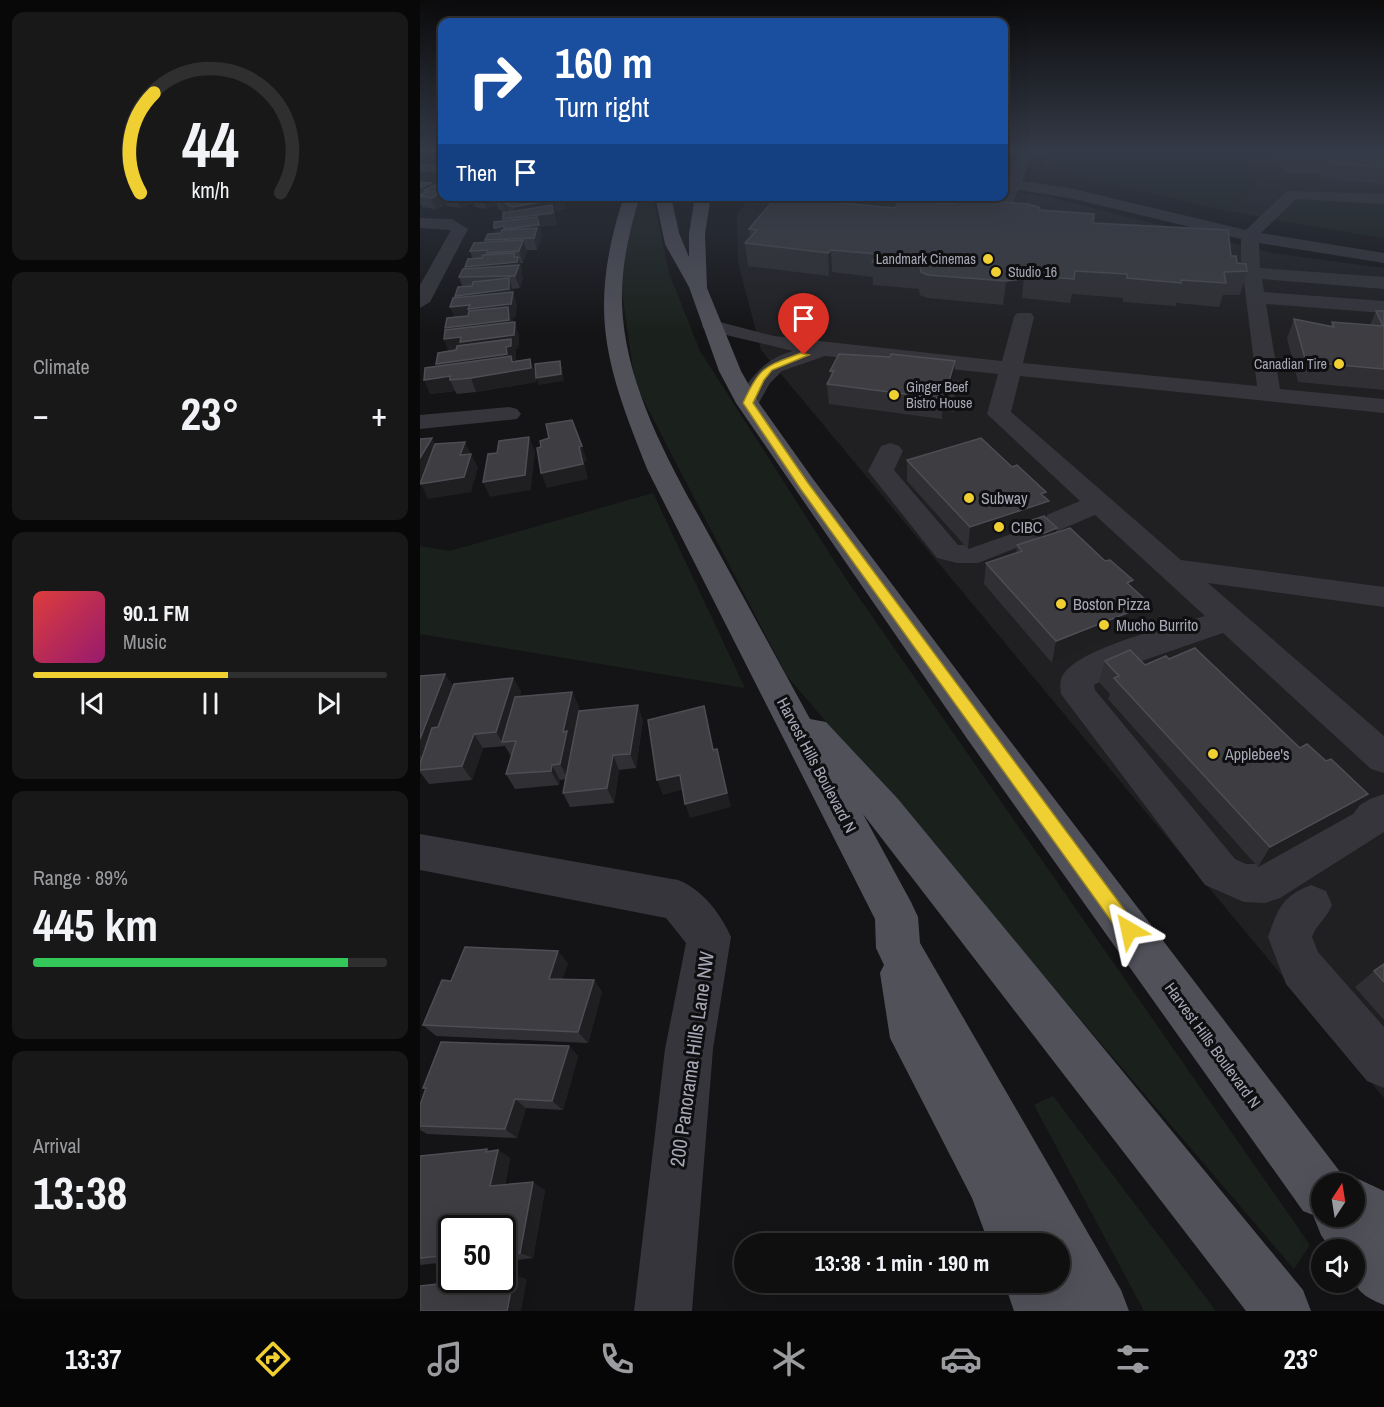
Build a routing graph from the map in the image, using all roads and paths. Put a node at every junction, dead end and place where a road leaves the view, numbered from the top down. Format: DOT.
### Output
graph roads {
  1 [pos="626,212"];
  2 [pos="665,212"];
  3 [pos="700,212"];
  4 [pos="709,212"];
  5 [pos="995,212"];
  6 [pos="1162,212"];
  7 [pos="1273,212"];
  8 [pos="1020,216"];
  9 [pos="420,223"];
  10 [pos="1253,231"];
  11 [pos="697,234"];
  12 [pos="1384,248"];
  13 [pos="1384,258"];
  14 [pos="1247,262"];
  15 [pos="1384,284"];
  16 [pos="698,288"];
  17 [pos="1257,297"];
  18 [pos="420,302"];
  19 [pos="1384,307"];
  20 [pos="1023,317"];
  21 [pos="712,326"];
  22 [pos="837,351"];
  23 [pos="1010,368"];
  24 [pos="1269,394"];
  25 [pos="748,403"];
  26 [pos="1384,406"];
  27 [pos="509,414"];
  28 [pos="420,422"];
  29 [pos="890,451"];
  30 [pos="1099,503"];
  31 [pos="1171,568"];
  32 [pos="1384,597"];
  33 [pos="1229,620"];
  34 [pos="779,694"];
  35 [pos="1384,758"];
  36 [pos="1384,812"];
  37 [pos="420,852"];
  38 [pos="1311,905"];
  39 [pos="898,948"];
  40 [pos="1384,1064"];
  41 [pos="1311,1176"];
  42 [pos="1365,1211"];
  43 [pos="1384,1222"];
  44 [pos="1348,1227"];
  45 [pos="1013,1233"];
  46 [pos="1384,1277"];
  47 [pos="1036,1293"];
  48 [pos="663,1311"];
  49 [pos="1043,1311"];
  50 [pos="1100,1311"];
  51 [pos="1282,1311"];
  1 -- 34 [label="main road, Harvest Hills Boulevard N"];
  2 -- 16 [label="main road"];
  3 -- 11 [label="main road, Harvest Hills Boulevard N"];
  4 -- 11 [label="main road"];
  5 -- 8 [label="street"];
  6 -- 10 [label="street"];
  7 -- 10 [label="street"];
  9 -- 18 [label="street"];
  10 -- 12 [label="street"];
  10 -- 13 [label="street"];
  10 -- 14 [label="street"];
  11 -- 16 [label="main road, Harvest Hills Boulevard N"];
  14 -- 15 [label="street"];
  14 -- 17 [label="street"];
  16 -- 21 [label="main road, Harvest Hills Boulevard N"];
  17 -- 19 [label="street"];
  17 -- 24 [label="street"];
  20 -- 23 [label="street"];
  21 -- 22 [label="street"];
  21 -- 25 [label="main road, Harvest Hills Boulevard N"];
  22 -- 23 [label="street"];
  22 -- 25 [label="street"];
  23 -- 24 [label="street"];
  23 -- 30 [label="street"];
  24 -- 26 [label="street"];
  25 -- 41 [label="main road, Harvest Hills Boulevard N"];
  27 -- 28 [label="street"];
  29 -- 30 [label="street"];
  30 -- 31 [label="street"];
  31 -- 32 [label="street"];
  31 -- 33 [label="street"];
  33 -- 35 [label="street"];
  33 -- 36 [label="street"];
  34 -- 39 [label="main road, Harvest Hills Boulevard N"];
  34 -- 51 [label="main road"];
  37 -- 48 [label="street, 200 Panorama Hills Lane NW"];
  38 -- 40 [label="street"];
  39 -- 45 [label="main road"];
  39 -- 50 [label="main road, Harvest Hills Boulevard N"];
  42 -- 43 [label="main road"];
  44 -- 46 [label="main road, Harvest Hills Boulevard N"];
  47 -- 49 [label="main road"];
}
